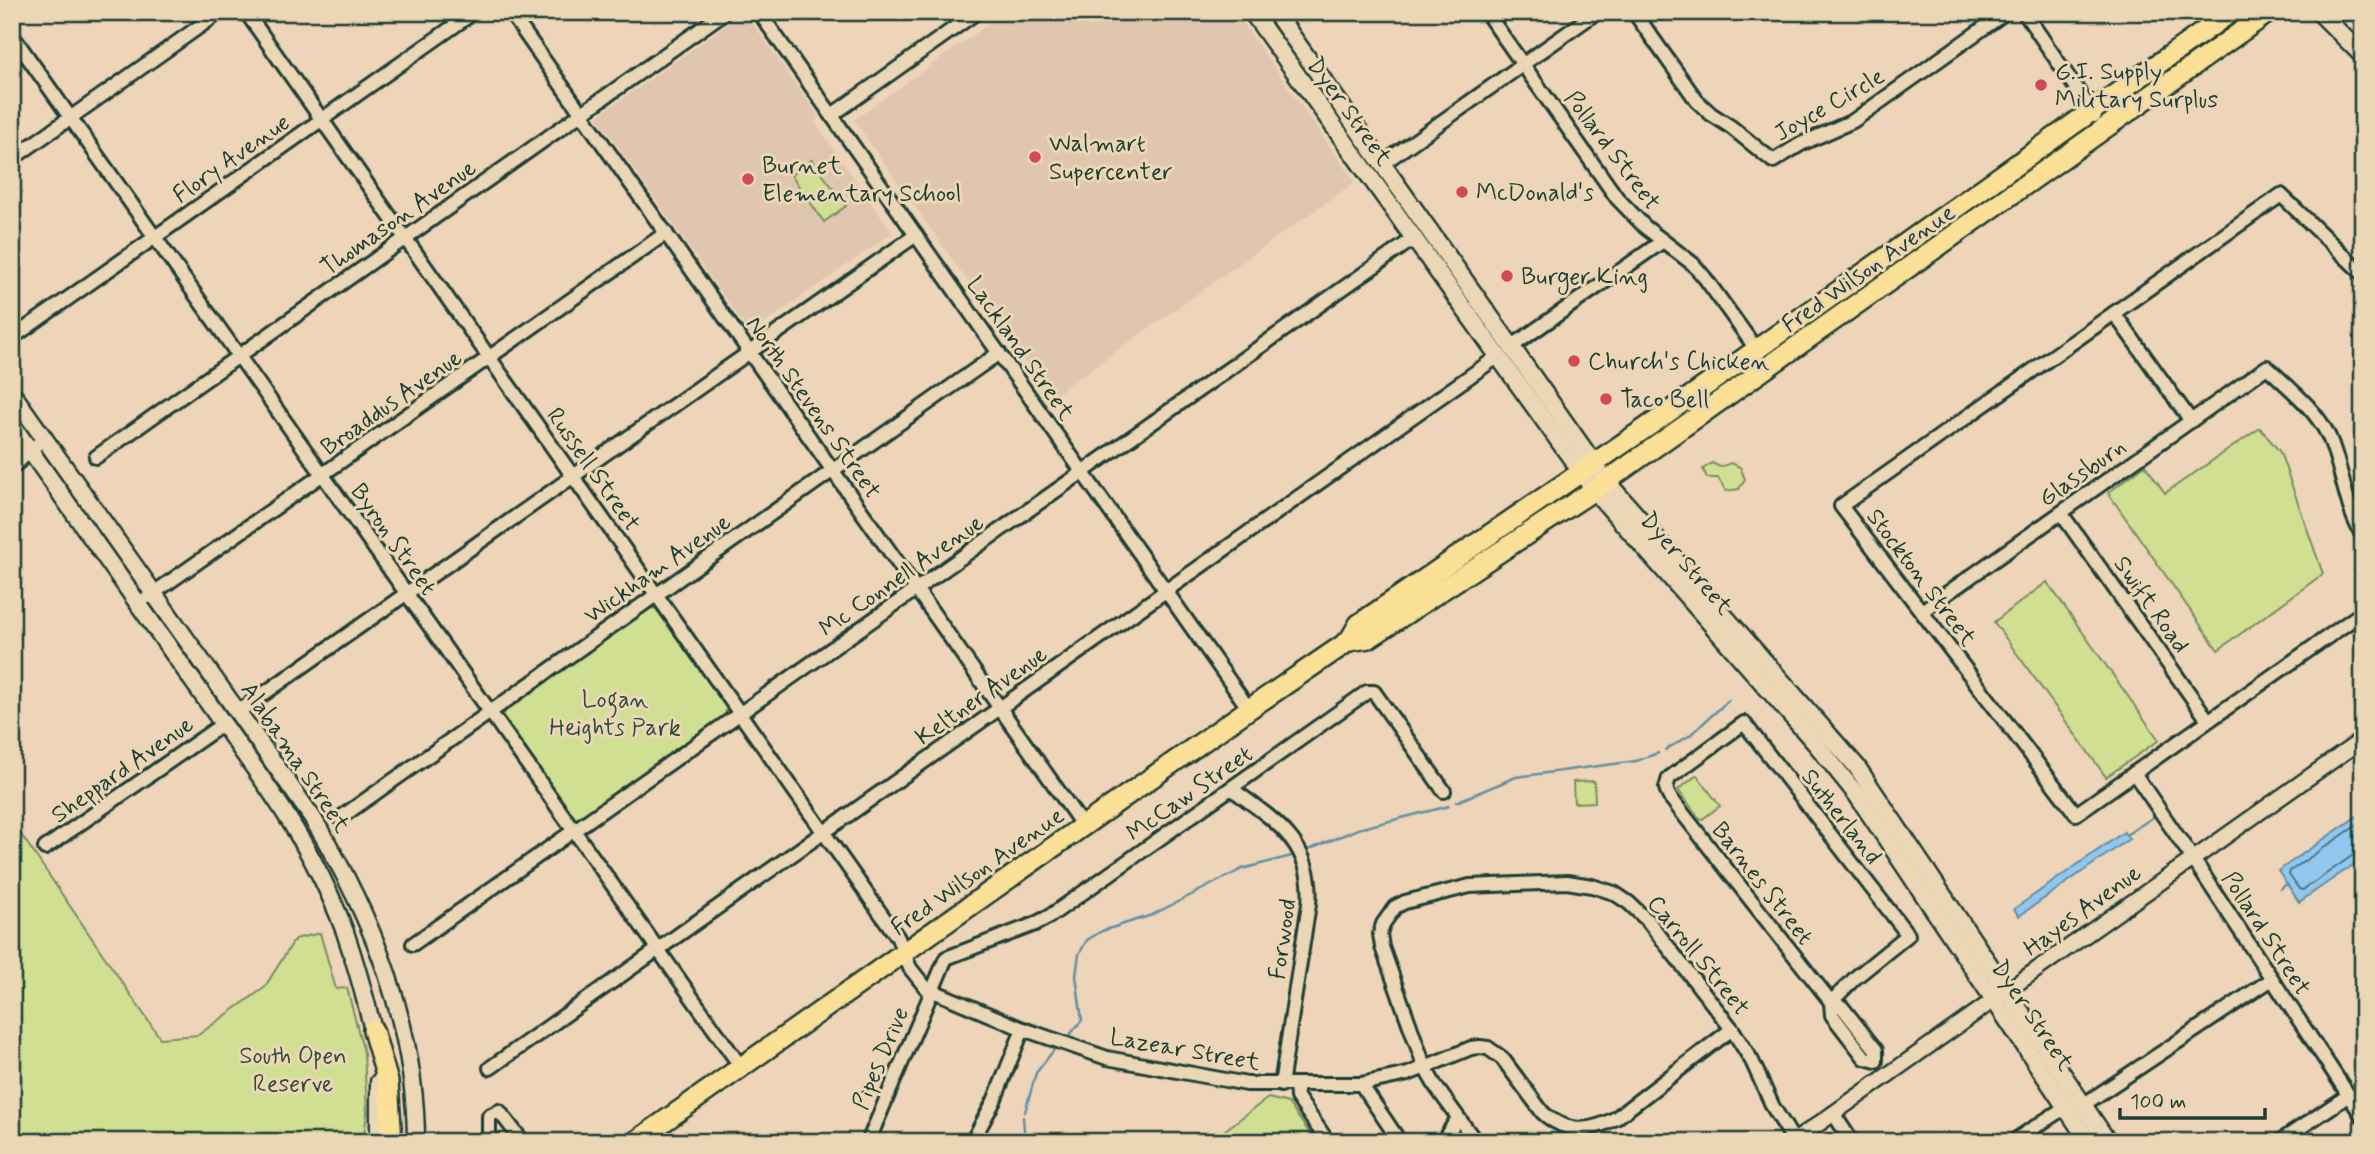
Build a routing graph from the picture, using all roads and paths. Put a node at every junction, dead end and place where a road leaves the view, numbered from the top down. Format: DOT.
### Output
graph roads {
  1 [pos="220,12"];
  2 [pos="246,12"];
  3 [pos="474,12"];
  4 [pos="510,12"];
  5 [pos="725,12"];
  6 [pos="759,12"];
  7 [pos="977,12"];
  8 [pos="1252,12"];
  9 [pos="1264,12"];
  10 [pos="1275,12"];
  11 [pos="1486,12"];
  12 [pos="1597,12"];
  13 [pos="1634,12"];
  14 [pos="2007,12"];
  15 [pos="2024,12"];
  16 [pos="2231,12"];
  17 [pos="2269,12"];
  18 [pos="2324,14"];
  19 [pos="12,35"];
  20 [pos="1294,40"];
  21 [pos="2189,42"];
  22 [pos="2363,56"];
  23 [pos="2199,62"];
  24 [pos="1523,65"];
  25 [pos="2092,110"];
  26 [pos="582,114"];
  27 [pos="831,116"];
  28 [pos="71,118"];
  29 [pos="322,120"];
  30 [pos="2105,130"];
  31 [pos="1340,136"];
  32 [pos="12,159"];
  33 [pos="1382,164"];
  34 [pos="666,233"];
  35 [pos="916,235"];
  36 [pos="155,237"];
  37 [pos="405,238"];
  38 [pos="1413,239"];
  39 [pos="1663,241"];
  40 [pos="1452,265"];
  41 [pos="2363,274"];
  42 [pos="2114,313"];
  43 [pos="12,338"];
  44 [pos="1755,348"];
  45 [pos="750,352"];
  46 [pos="1504,352"];
  47 [pos="999,353"];
  48 [pos="239,356"];
  49 [pos="489,358"];
  50 [pos="1769,368"];
  51 [pos="12,393"];
  52 [pos="2191,421"];
  53 [pos="12,425"];
  54 [pos="45,437"];
  55 [pos="30,449"];
  56 [pos="96,457"];
  57 [pos="12,468"];
  58 [pos="1587,468"];
  59 [pos="833,470"];
  60 [pos="1083,471"];
  61 [pos="323,475"];
  62 [pos="573,476"];
  63 [pos="1600,486"];
  64 [pos="2061,513"];
  65 [pos="2363,536"];
  66 [pos="917,589"];
  67 [pos="1166,590"];
  68 [pos="155,592"];
  69 [pos="407,594"];
  70 [pos="656,594"];
  71 [pos="139,604"];
  72 [pos="1922,611"];
  73 [pos="2363,611"];
  74 [pos="1349,642"];
  75 [pos="1001,707"];
  76 [pos="1249,709"];
  77 [pos="238,712"];
  78 [pos="491,712"];
  79 [pos="740,714"];
  80 [pos="2208,720"];
  81 [pos="223,724"];
  82 [pos="2363,739"];
  83 [pos="2134,773"];
  84 [pos="1666,788"];
  85 [pos="1233,789"];
  86 [pos="1444,791"];
  87 [pos="340,818"];
  88 [pos="1083,826"];
  89 [pos="574,830"];
  90 [pos="824,832"];
  91 [pos="45,848"];
  92 [pos="2193,859"];
  93 [pos="413,944"];
  94 [pos="658,949"];
  95 [pos="904,953"];
  96 [pos="2272,979"];
  97 [pos="931,990"];
  98 [pos="2002,996"];
  99 [pos="1830,1002"];
  100 [pos="1732,1028"];
  101 [pos="1023,1029"];
  102 [pos="373,1030"];
  103 [pos="741,1067"];
  104 [pos="490,1068"];
  105 [pos="1425,1068"];
  106 [pos="1888,1074"];
  107 [pos="1296,1084"];
  108 [pos="1361,1084"];
  109 [pos="1281,1085"];
  110 [pos="2348,1095"];
  111 [pos="2076,1107"];
  112 [pos="1833,1113"];
  113 [pos="2363,1117"];
  114 [pos="1458,1118"];
  115 [pos="1793,1141"];
  116 [pos="379,1142"];
  117 [pos="392,1142"];
  118 [pos="416,1142"];
  119 [pos="489,1142"];
  120 [pos="523,1142"];
  121 [pos="635,1142"];
  122 [pos="868,1142"];
  123 [pos="972,1142"];
  124 [pos="1328,1142"];
  125 [pos="1400,1142"];
  126 [pos="1442,1142"];
  127 [pos="1476,1142"];
  128 [pos="1853,1142"];
  129 [pos="2012,1142"];
  130 [pos="2089,1142"];
  131 [pos="2108,1142"];
  132 [pos="2279,1142"];
  1 -- 28 [label="street"];
  2 -- 29 [label="street, Russell Street"];
  3 -- 29 [label="street, Flory Avenue"];
  4 -- 26 [label="street, North Stevens Street"];
  5 -- 26 [label="street, Thomason Avenue"];
  6 -- 27 [label="street, Lackland Street"];
  7 -- 27 [label="street"];
  8 -- 31 [label="main road, Dyer Street"];
  9 -- 20 [label="main road"];
  10 -- 20 [label="main road, Dyer Street"];
  11 -- 24 [label="street, Pollard Street"];
  12 -- 24 [label="street"];
  13 -- 14 [label="street, Joyce Circle"];
  15 -- 25 [label="street"];
  16 -- 21 [label="main road, Fred Wilson Avenue"];
  17 -- 23 [label="main road, Fred Wilson Avenue"];
  18 -- 22 [label="main road"];
  19 -- 28 [label="street, Byron Street"];
  20 -- 33 [label="main road, Dyer Street"];
  21 -- 23 [label="main road"];
  21 -- 25 [label="main road, Fred Wilson Avenue"];
  23 -- 30 [label="main road, Fred Wilson Avenue"];
  24 -- 33 [label="street"];
  24 -- 39 [label="street, Pollard Street"];
  25 -- 30 [label="street"];
  25 -- 44 [label="main road, Fred Wilson Avenue"];
  26 -- 34 [label="street, North Stevens Street"];
  26 -- 37 [label="street, Thomason Avenue"];
  27 -- 35 [label="street, Lackland Street"];
  28 -- 32 [label="street"];
  28 -- 36 [label="street, Byron Street"];
  29 -- 36 [label="street, Flory Avenue"];
  29 -- 37 [label="street, Russell Street"];
  30 -- 50 [label="main road, Fred Wilson Avenue"];
  31 -- 33 [label="main road"];
  31 -- 38 [label="main road, Dyer Street"];
  33 -- 40 [label="main road, Dyer Street"];
  34 -- 45 [label="street, North Stevens Street"];
  34 -- 49 [label="street, Broaddus Avenue"];
  35 -- 45 [label="street"];
  35 -- 47 [label="street, Lackland Street"];
  36 -- 43 [label="street, Flory Avenue"];
  36 -- 48 [label="street, Byron Street"];
  37 -- 48 [label="street, Thomason Avenue"];
  37 -- 49 [label="street, Russell Street"];
  38 -- 40 [label="main road"];
  38 -- 46 [label="main road, Dyer Street"];
  38 -- 60 [label="street, Mc Connell Avenue"];
  39 -- 44 [label="street, Pollard Street"];
  39 -- 46 [label="street, Keltner Avenue"];
  40 -- 46 [label="main road, Dyer Street"];
  41 -- 42 [label="street, Stockton Street"];
  42 -- 52 [label="street"];
  42 -- 72 [label="street, Stockton Street"];
  44 -- 50 [label="street, Pollard Street"];
  44 -- 58 [label="main road, Fred Wilson Avenue"];
  45 -- 59 [label="street, North Stevens Street"];
  45 -- 62 [label="street"];
  46 -- 58 [label="main road, Dyer Street"];
  46 -- 67 [label="street, Keltner Avenue"];
  47 -- 59 [label="street, Wickham Avenue"];
  47 -- 60 [label="street, Lackland Street"];
  48 -- 56 [label="street, Thomason Avenue"];
  48 -- 61 [label="street, Byron Street"];
  49 -- 61 [label="street, Broaddus Avenue"];
  49 -- 62 [label="street, Russell Street"];
  50 -- 63 [label="main road, Fred Wilson Avenue"];
  51 -- 54 [label="main road, Alabama Street"];
  52 -- 64 [label="street, Glassburn"];
  52 -- 65 [label="street, Glassburn"];
  53 -- 55 [label="main road, Alabama Street"];
  54 -- 55 [label="street"];
  54 -- 68 [label="main road, Alabama Street"];
  55 -- 57 [label="street"];
  55 -- 71 [label="main road, Alabama Street"];
  58 -- 63 [label="main road, Dyer Street"];
  58 -- 74 [label="main road, Fred Wilson Avenue"];
  59 -- 66 [label="street, North Stevens Street"];
  59 -- 70 [label="street, Wickham Avenue"];
  60 -- 66 [label="street, Mc Connell Avenue"];
  60 -- 67 [label="street, Lackland Street"];
  61 -- 68 [label="street, Broaddus Avenue"];
  61 -- 69 [label="street, Byron Street"];
  62 -- 69 [label="street"];
  62 -- 70 [label="street, Russell Street"];
  63 -- 74 [label="main road, Fred Wilson Avenue"];
  63 -- 98 [label="main road, Dyer Street"];
  64 -- 72 [label="street, Glassburn"];
  64 -- 80 [label="street, Swift Road"];
  66 -- 75 [label="street, North Stevens Street"];
  66 -- 79 [label="street, Mc Connell Avenue"];
  67 -- 75 [label="street, Keltner Avenue"];
  67 -- 76 [label="street, Lackland Street"];
  68 -- 71 [label="street, Broaddus Avenue"];
  68 -- 77 [label="main road, Alabama Street"];
  69 -- 77 [label="street"];
  69 -- 78 [label="street, Byron Street"];
  70 -- 78 [label="street, Wickham Avenue"];
  70 -- 79 [label="street, Russell Street"];
  71 -- 81 [label="main road, Alabama Street"];
  72 -- 83 [label="street, Stockton Street"];
  73 -- 80 [label="street, Stockton Street"];
  74 -- 76 [label="main road, Fred Wilson Avenue"];
  75 -- 88 [label="street, North Stevens Street"];
  75 -- 90 [label="street, Keltner Avenue"];
  76 -- 88 [label="main road, Fred Wilson Avenue"];
  77 -- 118 [label="main road, Alabama Street"];
  78 -- 87 [label="street, Wickham Avenue"];
  78 -- 89 [label="street, Byron Street"];
  79 -- 89 [label="street, Mc Connell Avenue"];
  79 -- 90 [label="street, Russell Street"];
  80 -- 83 [label="street, Stockton Street"];
  81 -- 91 [label="street, Sheppard Avenue"];
  81 -- 102 [label="main road, Alabama Street"];
  82 -- 92 [label="street, Hayes Avenue"];
  83 -- 92 [label="street, Pollard Street"];
  84 -- 99 [label="street, Barnes Street"];
  84 -- 99 [label="street, Sutherland"];
  85 -- 86 [label="street, McCaw Street"];
  85 -- 97 [label="street, McCaw Street"];
  85 -- 109 [label="street, Forwood"];
  88 -- 95 [label="main road, Fred Wilson Avenue"];
  89 -- 93 [label="street, Mc Connell Avenue"];
  89 -- 94 [label="street, Byron Street"];
  90 -- 94 [label="street, Keltner Avenue"];
  90 -- 95 [label="street, Russell Street"];
  92 -- 96 [label="street, Pollard Street"];
  92 -- 98 [label="street, Hayes Avenue"];
  94 -- 103 [label="street, Byron Street"];
  94 -- 104 [label="street, Keltner Avenue"];
  95 -- 97 [label="street, Russell Street"];
  95 -- 103 [label="main road, Fred Wilson Avenue"];
  96 -- 110 [label="street, Pollard Street"];
  96 -- 111 [label="street"];
  97 -- 101 [label="street, Lazear Street"];
  97 -- 122 [label="street, Pipes Drive"];
  98 -- 106 [label="street, Hayes Avenue"];
  98 -- 111 [label="main road, Dyer Street"];
  99 -- 106 [label="street, Barnes Street"];
  100 -- 105 [label="street, Lazear Street"];
  100 -- 105 [label="street, Carroll Street"];
  100 -- 115 [label="street, Carroll Street"];
  101 -- 109 [label="street, Lazear Street"];
  101 -- 123 [label="street"];
  102 -- 116 [label="main road, Alabama Street"];
  102 -- 117 [label="main road"];
  103 -- 121 [label="main road, Fred Wilson Avenue"];
  105 -- 108 [label="street, Lazear Street"];
  105 -- 114 [label="street"];
  106 -- 112 [label="street, Hayes Avenue"];
  107 -- 108 [label="street, Lazear Street"];
  107 -- 109 [label="street, Lazear Street"];
  107 -- 124 [label="street"];
  108 -- 125 [label="street"];
  110 -- 113 [label="street, Pollard Street"];
  110 -- 132 [label="street"];
  111 -- 129 [label="street"];
  111 -- 130 [label="main road, Dyer Street"];
  111 -- 131 [label="main road, Dyer Street"];
  112 -- 115 [label="street, Hayes Avenue"];
  112 -- 128 [label="street"];
  114 -- 126 [label="street"];
  114 -- 127 [label="street"];
  119 -- 120 [label="street"];
}
